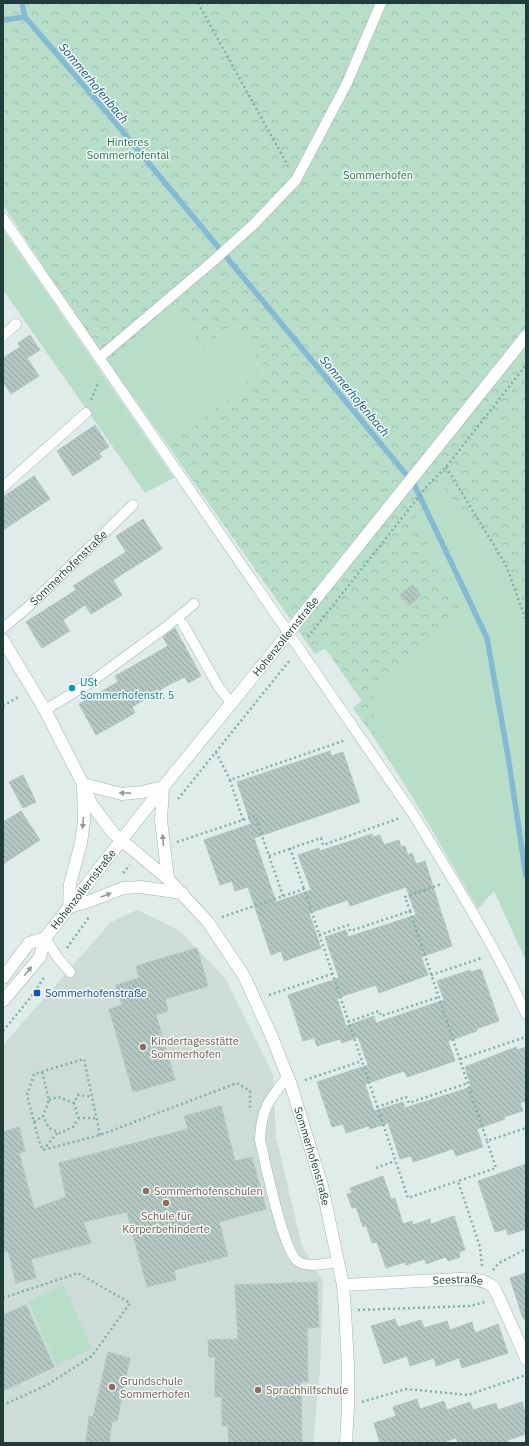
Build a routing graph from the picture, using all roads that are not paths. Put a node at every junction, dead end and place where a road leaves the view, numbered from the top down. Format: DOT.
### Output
graph roads {
  1 [pos="381,3"];
  2 [pos="3,218"];
  3 [pos="16,324"];
  4 [pos="3,336"];
  5 [pos="526,336"];
  6 [pos="103,362"];
  7 [pos="86,414"];
  8 [pos="3,487"];
  9 [pos="133,505"];
  10 [pos="194,604"];
  11 [pos="183,624"];
  12 [pos="3,628"];
  13 [pos="288,634"];
  14 [pos="3,640"];
  15 [pos="231,703"];
  16 [pos="45,710"];
  17 [pos="83,784"];
  18 [pos="163,787"];
  19 [pos="121,840"];
  20 [pos="168,879"];
  21 [pos="182,893"];
  22 [pos="69,907"];
  23 [pos="45,938"];
  24 [pos="70,972"];
  25 [pos="3,978"];
  26 [pos="3,1001"];
  27 [pos="526,1014"];
  28 [pos="289,1081"];
  29 [pos="338,1262"];
  30 [pos="343,1285"];
  31 [pos="526,1359"];
  32 [pos="346,1443"];
  1 -- 6 [label="lane"];
  2 -- 6 [label="lane"];
  3 -- 4 [label="lane"];
  5 -- 13 [label="street, Hohenzollernstraße"];
  6 -- 13 [label="lane"];
  7 -- 8 [label="lane"];
  9 -- 12 [label="lane, Sommerhofenstraße"];
  10 -- 16 [label="lane"];
  11 -- 15 [label="lane"];
  13 -- 15 [label="street, Hohenzollernstraße"];
  13 -- 27 [label="lane"];
  14 -- 16 [label="street, Sommerhofenstraße"];
  15 -- 18 [label="street, Hohenzollernstraße"];
  16 -- 17 [label="street, Sommerhofenstraße"];
  18 -- 17 [label="street, one-way"];
  17 -- 19 [label="street, Sommerhofenstraße"];
  17 -- 22 [label="street, one-way"];
  18 -- 19 [label="street, Hohenzollernstraße"];
  20 -- 18 [label="street, one-way"];
  19 -- 20 [label="street, Sommerhofenstraße"];
  19 -- 22 [label="street, Hohenzollernstraße"];
  20 -- 21 [label="street, Sommerhofenstraße"];
  22 -- 21 [label="street, one-way"];
  21 -- 28 [label="street, Sommerhofenstraße"];
  22 -- 23 [label="street, Hohenzollernstraße"];
  23 -- 24 [label="lane"];
  23 -- 25 [label="street, Hohenzollernstraße"];
  26 -- 23 [label="street, Hohenzollernstraße, one-way"];
  28 -- 29 [label="street, Sommerhofenstraße"];
  28 -- 29 [label="lane"];
  29 -- 30 [label="street, Sommerhofenstraße"];
  30 -- 31 [label="street, Seestraße"];
  30 -- 32 [label="street, Sommerhofenstraße"];
}
